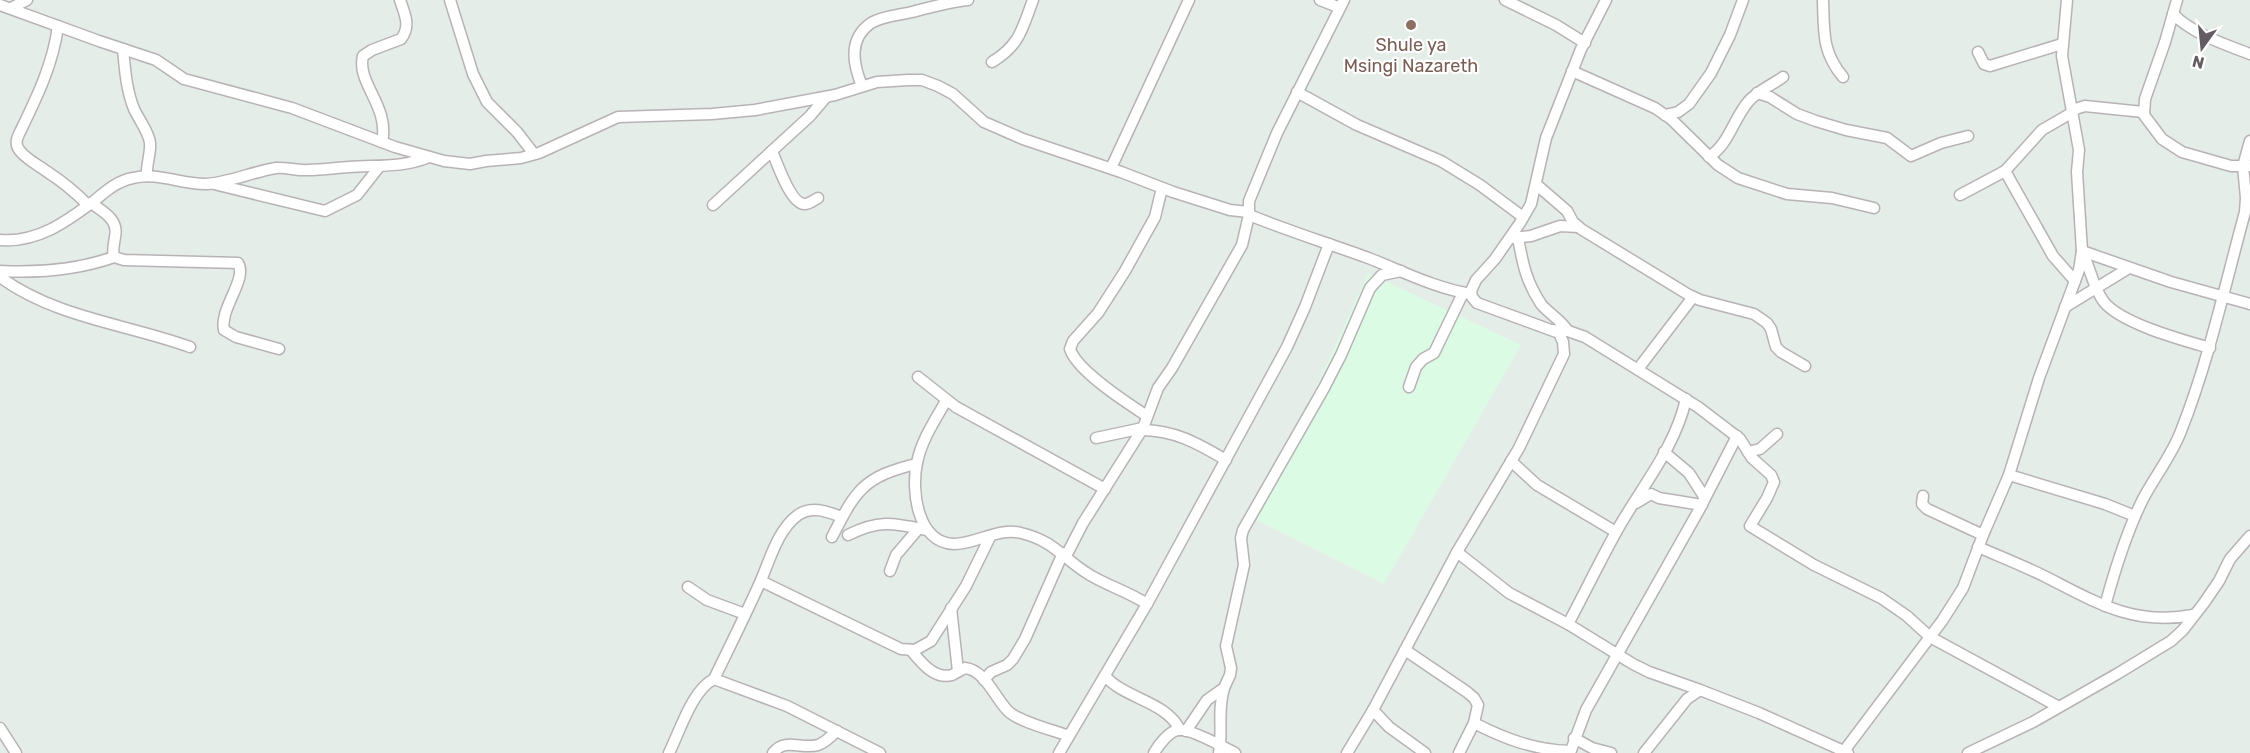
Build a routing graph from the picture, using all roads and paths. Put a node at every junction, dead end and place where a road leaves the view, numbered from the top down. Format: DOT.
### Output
graph roads {
  1 [pos="27,0"];
  2 [pos="400,0"];
  3 [pos="450,0"];
  4 [pos="968,0"];
  5 [pos="1032,0"];
  6 [pos="1189,0"];
  7 [pos="1320,0"];
  8 [pos="1505,0"];
  9 [pos="1606,0"];
  10 [pos="1743,0"];
  11 [pos="1823,0"];
  12 [pos="2067,0"];
  13 [pos="2177,0"];
  14 [pos="1341,4"];
  15 [pos="0,5"];
  16 [pos="11,8"];
  17 [pos="2173,14"];
  18 [pos="58,26"];
  19 [pos="1585,42"];
  20 [pos="2062,44"];
  21 [pos="123,49"];
  22 [pos="1978,52"];
  23 [pos="2250,54"];
  24 [pos="992,62"];
  25 [pos="1572,71"];
  26 [pos="1783,77"];
  27 [pos="1843,77"];
  28 [pos="862,86"];
  29 [pos="1298,92"];
  30 [pos="1757,93"];
  31 [pos="826,97"];
  32 [pos="2073,111"];
  33 [pos="2143,112"];
  34 [pos="1665,115"];
  35 [pos="1968,136"];
  36 [pos="2250,141"];
  37 [pos="382,142"];
  38 [pos="772,151"];
  39 [pos="534,154"];
  40 [pos="429,157"];
  41 [pos="1709,157"];
  42 [pos="2247,166"];
  43 [pos="379,167"];
  44 [pos="1111,168"];
  45 [pos="2005,171"];
  46 [pos="147,176"];
  47 [pos="211,183"];
  48 [pos="1537,185"];
  49 [pos="1162,188"];
  50 [pos="1960,195"];
  51 [pos="818,198"];
  52 [pos="90,204"];
  53 [pos="713,205"];
  54 [pos="1874,208"];
  55 [pos="1249,213"];
  56 [pos="1523,217"];
  57 [pos="1579,227"];
  58 [pos="1514,238"];
  59 [pos="0,240"];
  60 [pos="1329,244"];
  61 [pos="2082,251"];
  62 [pos="114,257"];
  63 [pos="2129,268"];
  64 [pos="0,271"];
  65 [pos="1401,271"];
  66 [pos="0,277"];
  67 [pos="2075,281"];
  68 [pos="2097,288"];
  69 [pos="1467,293"];
  70 [pos="2222,296"];
  71 [pos="1693,297"];
  72 [pos="2250,304"];
  73 [pos="2065,307"];
  74 [pos="1552,330"];
  75 [pos="1568,331"];
  76 [pos="190,347"];
  77 [pos="2210,348"];
  78 [pos="279,349"];
  79 [pos="1805,366"];
  80 [pos="1638,369"];
  81 [pos="918,377"];
  82 [pos="1409,387"];
  83 [pos="1686,399"];
  84 [pos="946,401"];
  85 [pos="1147,416"];
  86 [pos="1142,429"];
  87 [pos="1777,434"];
  88 [pos="1737,436"];
  89 [pos="1096,438"];
  90 [pos="1664,452"];
  91 [pos="1748,452"];
  92 [pos="1226,460"];
  93 [pos="1511,461"];
  94 [pos="916,464"];
  95 [pos="2009,475"];
  96 [pos="1105,489"];
  97 [pos="1923,496"];
  98 [pos="1703,502"];
  99 [pos="1633,505"];
  100 [pos="2135,516"];
  101 [pos="842,517"];
  102 [pos="923,529"];
  103 [pos="1616,532"];
  104 [pos="848,535"];
  105 [pos="1983,535"];
  106 [pos="2250,536"];
  107 [pos="832,537"];
  108 [pos="990,537"];
  109 [pos="1978,547"];
  110 [pos="1457,552"];
  111 [pos="1065,554"];
  112 [pos="890,571"];
  113 [pos="761,581"];
  114 [pos="688,587"];
  115 [pos="1147,604"];
  116 [pos="2105,606"];
  117 [pos="951,608"];
  118 [pos="745,614"];
  119 [pos="2193,615"];
  120 [pos="1568,624"];
  121 [pos="1930,637"];
  122 [pos="911,650"];
  123 [pos="1405,650"];
  124 [pos="1617,654"];
  125 [pos="957,671"];
  126 [pos="1104,676"];
  127 [pos="714,679"];
  128 [pos="984,680"];
  129 [pos="1224,688"];
  130 [pos="1700,690"];
  131 [pos="2058,707"];
  132 [pos="1373,710"];
  133 [pos="1474,723"];
  134 [pos="0,728"];
  135 [pos="837,731"];
  136 [pos="1183,731"];
  137 [pos="1069,736"];
  138 [pos="1574,738"];
  139 [pos="1823,748"];
  140 [pos="1220,749"];
  141 [pos="1570,752"];
  142 [pos="1846,752"];
  143 [pos="16,753"];
  144 [pos="669,753"];
  145 [pos="773,753"];
  146 [pos="880,753"];
  147 [pos="1059,753"];
  148 [pos="1154,753"];
  149 [pos="1235,753"];
  150 [pos="1347,753"];
  151 [pos="1425,753"];
  152 [pos="1458,753"];
  153 [pos="1611,753"];
  154 [pos="1644,753"];
  155 [pos="1968,753"];
  1 -- 16 [label="street"];
  2 -- 37 [label="street"];
  3 -- 39 [label="street"];
  4 -- 28 [label="street"];
  5 -- 24 [label="street"];
  6 -- 44 [label="street"];
  7 -- 14 [label="street"];
  8 -- 19 [label="street"];
  9 -- 19 [label="street"];
  10 -- 34 [label="street"];
  11 -- 27 [label="street"];
  12 -- 20 [label="street"];
  13 -- 17 [label="street"];
  14 -- 29 [label="street"];
  15 -- 16 [label="street"];
  16 -- 18 [label="street"];
  17 -- 23 [label="street"];
  17 -- 33 [label="street"];
  18 -- 21 [label="street"];
  18 -- 52 [label="street"];
  19 -- 25 [label="street"];
  20 -- 22 [label="street"];
  20 -- 32 [label="street"];
  21 -- 37 [label="street"];
  21 -- 46 [label="street"];
  25 -- 34 [label="street"];
  25 -- 48 [label="street"];
  26 -- 30 [label="street"];
  28 -- 31 [label="street"];
  28 -- 44 [label="street"];
  29 -- 55 [label="street"];
  29 -- 56 [label="street"];
  30 -- 35 [label="street"];
  30 -- 41 [label="street"];
  31 -- 38 [label="street"];
  31 -- 39 [label="street"];
  32 -- 33 [label="street"];
  32 -- 45 [label="street"];
  32 -- 61 [label="street"];
  33 -- 42 [label="street"];
  34 -- 41 [label="street"];
  36 -- 42 [label="street"];
  37 -- 40 [label="street"];
  38 -- 51 [label="street"];
  38 -- 53 [label="street"];
  39 -- 40 [label="street"];
  40 -- 43 [label="street"];
  41 -- 54 [label="street"];
  42 -- 70 [label="street"];
  43 -- 47 [label="street"];
  43 -- 47 [label="street"];
  44 -- 49 [label="street"];
  45 -- 50 [label="street"];
  45 -- 67 [label="street"];
  46 -- 47 [label="street"];
  46 -- 52 [label="street"];
  48 -- 56 [label="street"];
  48 -- 57 [label="street"];
  49 -- 55 [label="street"];
  49 -- 85 [label="street"];
  52 -- 59 [label="street"];
  52 -- 62 [label="street"];
  55 -- 60 [label="street"];
  55 -- 85 [label="street"];
  56 -- 58 [label="street"];
  57 -- 58 [label="street"];
  57 -- 71 [label="street"];
  58 -- 69 [label="street"];
  58 -- 75 [label="street"];
  60 -- 65 [label="street"];
  60 -- 92 [label="street"];
  61 -- 63 [label="street"];
  61 -- 67 [label="street"];
  61 -- 68 [label="street"];
  62 -- 64 [label="street"];
  62 -- 78 [label="street"];
  63 -- 68 [label="street"];
  63 -- 70 [label="street"];
  65 -- 69 [label="street"];
  65 -- 129 [label="street"];
  66 -- 76 [label="street"];
  67 -- 73 [label="street"];
  68 -- 73 [label="street"];
  68 -- 77 [label="street"];
  69 -- 74 [label="street"];
  69 -- 82 [label="street"];
  70 -- 72 [label="street"];
  70 -- 77 [label="street"];
  71 -- 79 [label="street"];
  71 -- 80 [label="street"];
  73 -- 95 [label="street"];
  74 -- 75 [label="street"];
  74 -- 93 [label="street"];
  75 -- 80 [label="street"];
  77 -- 100 [label="street"];
  80 -- 83 [label="street"];
  81 -- 84 [label="street"];
  83 -- 88 [label="street"];
  83 -- 90 [label="street"];
  84 -- 94 [label="street"];
  84 -- 96 [label="street"];
  85 -- 86 [label="street"];
  86 -- 89 [label="street"];
  86 -- 92 [label="street"];
  86 -- 96 [label="street"];
  87 -- 91 [label="street"];
  88 -- 91 [label="street"];
  88 -- 98 [label="street"];
  90 -- 98 [label="street"];
  90 -- 99 [label="street"];
  91 -- 121 [label="street"];
  92 -- 115 [label="street"];
  93 -- 103 [label="street"];
  93 -- 110 [label="street"];
  94 -- 101 [label="street"];
  94 -- 102 [label="street"];
  95 -- 100 [label="street"];
  95 -- 105 [label="street"];
  96 -- 111 [label="street"];
  97 -- 105 [label="street"];
  98 -- 99 [label="street"];
  98 -- 124 [label="street"];
  99 -- 103 [label="street"];
  100 -- 116 [label="street"];
  101 -- 107 [label="street"];
  101 -- 113 [label="street"];
  102 -- 104 [label="street"];
  102 -- 108 [label="street"];
  102 -- 112 [label="street"];
  103 -- 120 [label="street"];
  105 -- 109 [label="street"];
  106 -- 119 [label="street"];
  108 -- 111 [label="street"];
  108 -- 117 [label="street"];
  109 -- 116 [label="street"];
  109 -- 121 [label="street"];
  110 -- 120 [label="street"];
  110 -- 123 [label="street"];
  111 -- 115 [label="street"];
  111 -- 128 [label="street"];
  113 -- 118 [label="street"];
  113 -- 122 [label="street"];
  114 -- 118 [label="street"];
  115 -- 126 [label="street"];
  116 -- 119 [label="street"];
  117 -- 122 [label="street"];
  117 -- 125 [label="street"];
  118 -- 127 [label="street"];
  119 -- 131 [label="street"];
  120 -- 124 [label="street"];
  121 -- 131 [label="street"];
  121 -- 142 [label="street"];
  122 -- 125 [label="street"];
  123 -- 132 [label="street"];
  123 -- 133 [label="street"];
  124 -- 130 [label="street"];
  124 -- 138 [label="street"];
  125 -- 128 [label="street"];
  126 -- 136 [label="street"];
  126 -- 137 [label="street"];
  127 -- 135 [label="street"];
  127 -- 144 [label="street"];
  128 -- 137 [label="street"];
  129 -- 136 [label="street"];
  129 -- 140 [label="street"];
  130 -- 139 [label="street"];
  130 -- 154 [label="street"];
  131 -- 155 [label="street"];
  132 -- 150 [label="street"];
  132 -- 151 [label="street"];
  133 -- 141 [label="street"];
  133 -- 152 [label="street"];
  134 -- 143 [label="street"];
  135 -- 145 [label="street"];
  135 -- 146 [label="street"];
  136 -- 140 [label="street"];
  136 -- 148 [label="street"];
  137 -- 147 [label="street"];
  138 -- 141 [label="street"];
  138 -- 153 [label="street"];
  139 -- 142 [label="street"];
  140 -- 149 [label="street"];
}
